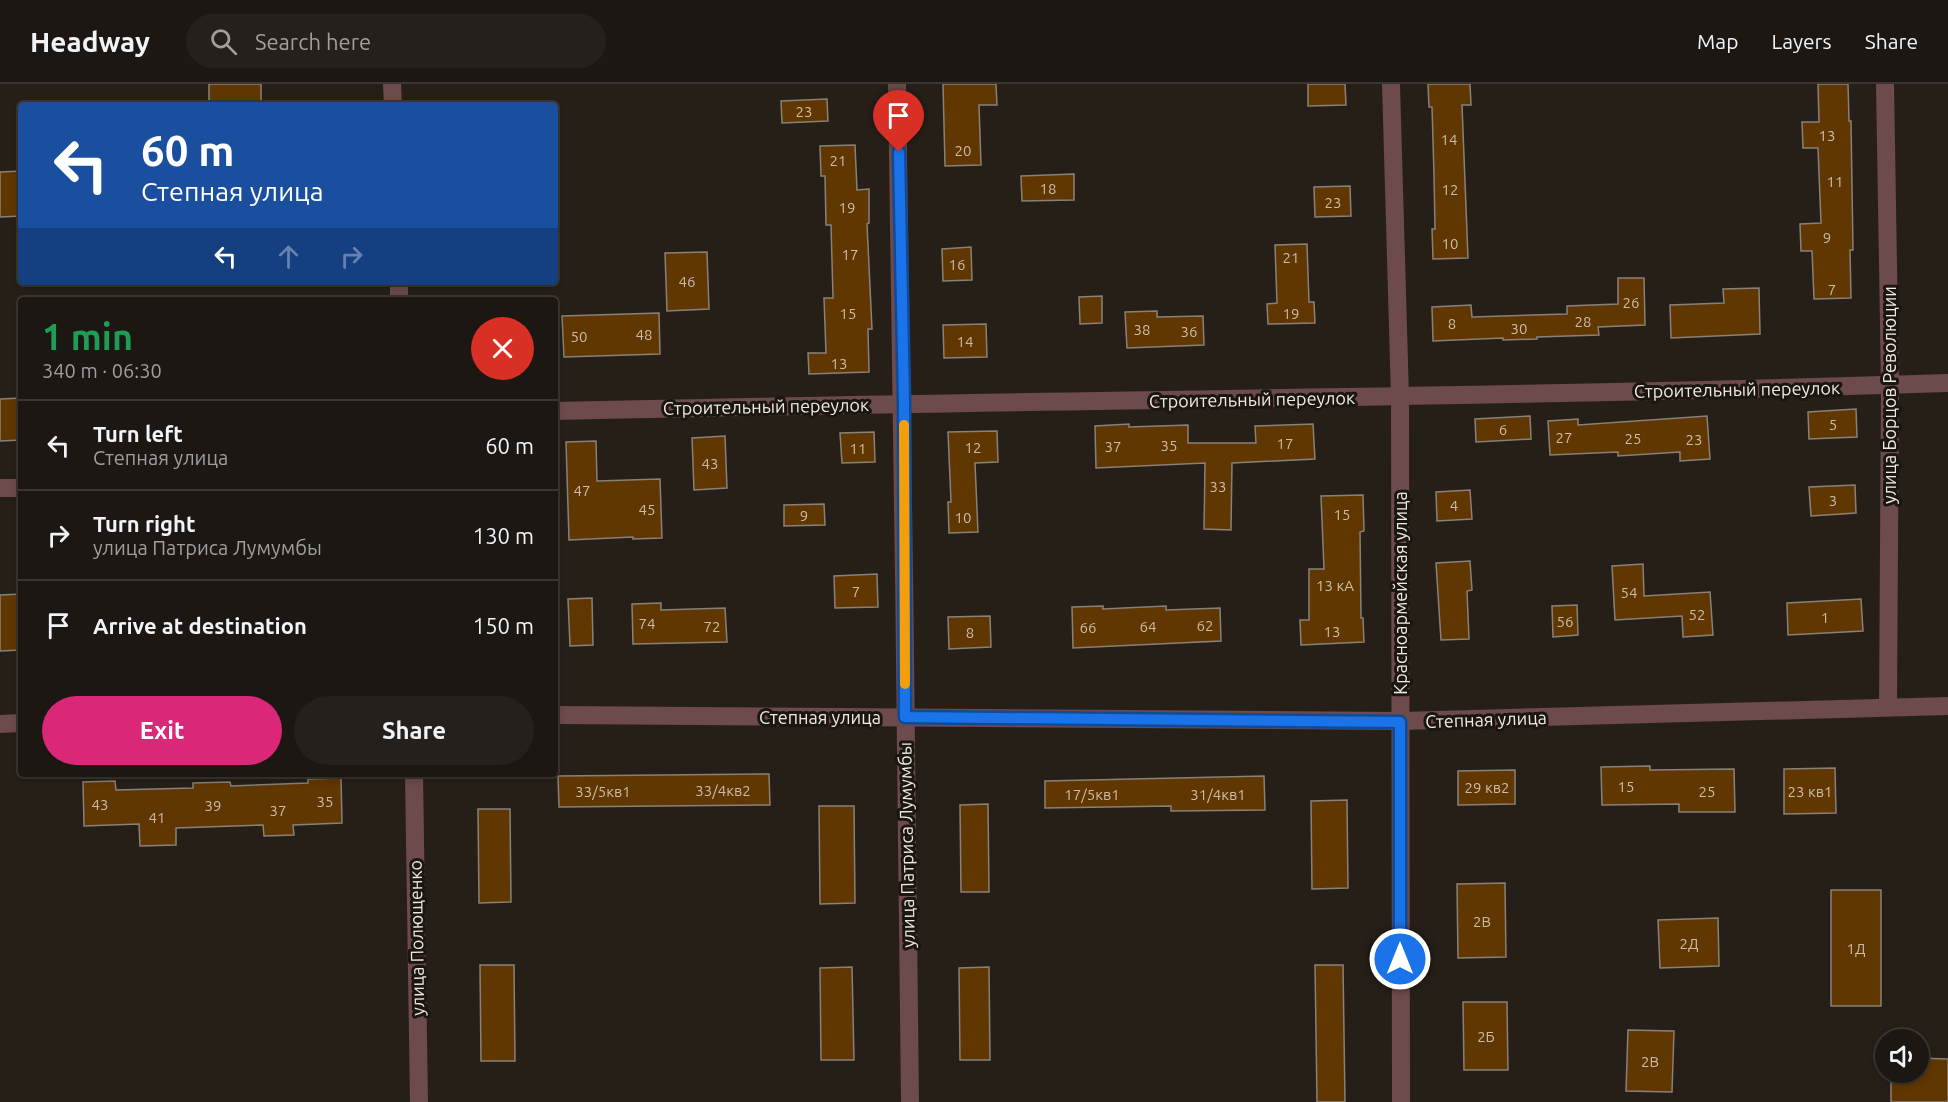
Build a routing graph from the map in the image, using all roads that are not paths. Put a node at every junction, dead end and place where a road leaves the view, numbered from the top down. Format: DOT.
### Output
graph roads {
  1 [pos="392,84"];
  2 [pos="897,84"];
  3 [pos="1391,84"];
  4 [pos="1885,84"];
  5 [pos="393,102"];
  6 [pos="1948,383"];
  7 [pos="1890,385"];
  8 [pos="1400,397"];
  9 [pos="904,403"];
  10 [pos="558,411"];
  11 [pos="0,488"];
  12 [pos="18,488"];
  13 [pos="1948,706"];
  14 [pos="1888,707"];
  15 [pos="558,715"];
  16 [pos="905,717"];
  17 [pos="1400,722"];
  18 [pos="18,723"];
  19 [pos="0,724"];
  20 [pos="414,777"];
  21 [pos="418,1102"];
  22 [pos="910,1102"];
  23 [pos="1401,1102"];
  1 -- 5 [label="street"];
  2 -- 9 [label="street, улица Патриса Лумумбы"];
  3 -- 8 [label="street, Красноармейская улица"];
  4 -- 7 [label="street, улица Борцов Революции"];
  6 -- 7 [label="street, Строительный переулок"];
  7 -- 8 [label="street, Строительный переулок"];
  7 -- 14 [label="street, улица Борцов Революции"];
  8 -- 9 [label="street, Строительный переулок"];
  8 -- 17 [label="street, Красноармейская улица"];
  9 -- 10 [label="street, Строительный переулок"];
  9 -- 16 [label="street, улица Патриса Лумумбы"];
  11 -- 12 [label="street"];
  13 -- 14 [label="street, Степная улица"];
  14 -- 17 [label="street, Степная улица"];
  15 -- 16 [label="street, Степная улица"];
  16 -- 17 [label="street, Степная улица"];
  16 -- 22 [label="street, улица Патриса Лумумбы"];
  17 -- 23 [label="street, Красноармейская улица"];
  18 -- 19 [label="street"];
  20 -- 21 [label="street, улица Полющенко"];
}
